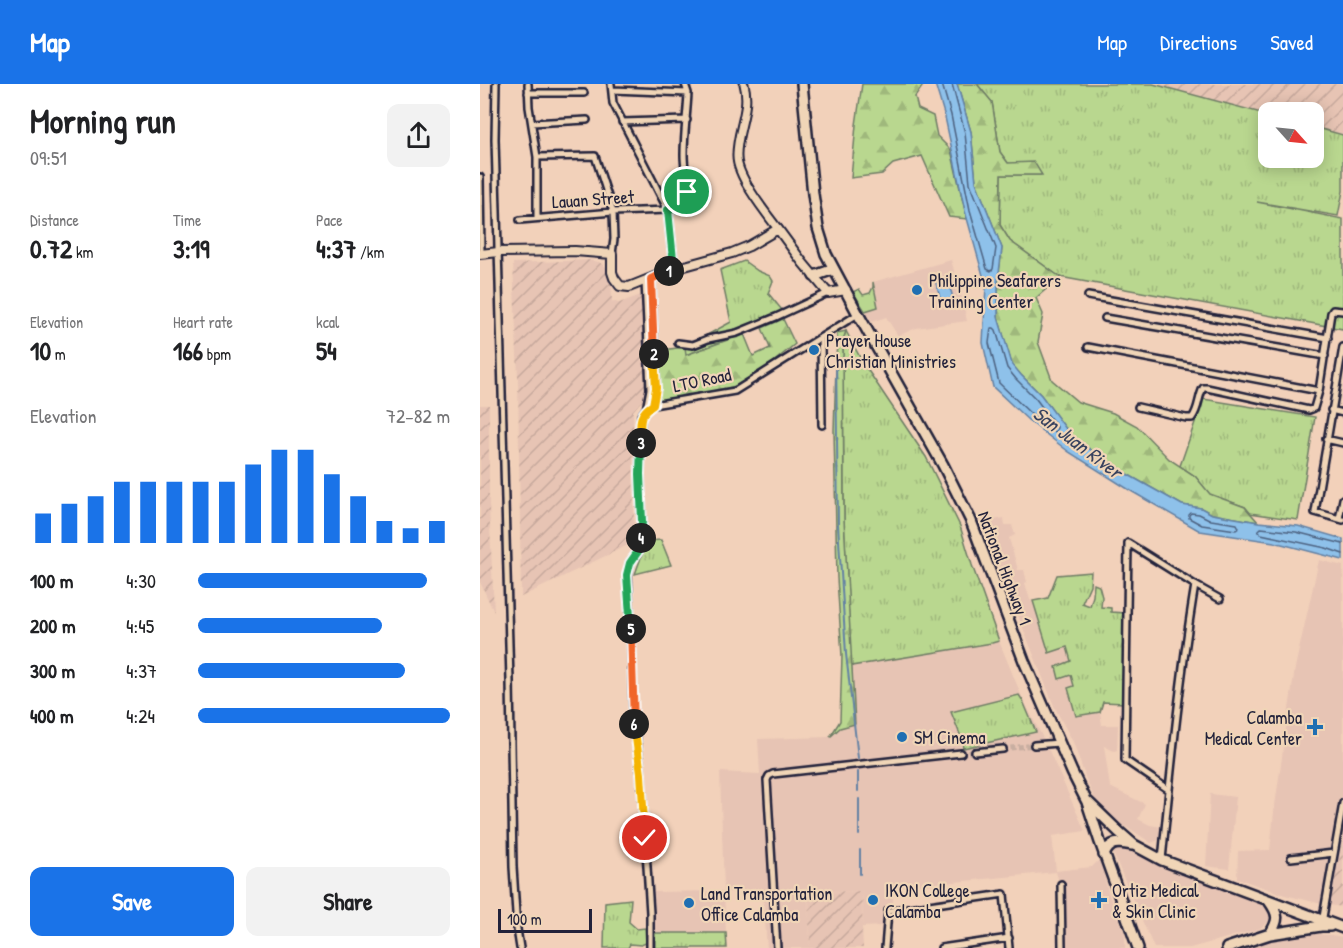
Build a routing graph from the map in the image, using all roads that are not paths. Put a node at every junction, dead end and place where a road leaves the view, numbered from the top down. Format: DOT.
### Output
graph roads {
  1 [pos="496,84"];
  2 [pos="528,84"];
  3 [pos="685,84"];
  4 [pos="744,84"];
  5 [pos="802,84"];
  6 [pos="612,87"];
  7 [pos="528,93"];
  8 [pos="584,93"];
  9 [pos="688,93"];
  10 [pos="587,120"];
  11 [pos="687,120"];
  12 [pos="622,122"];
  13 [pos="532,123"];
  14 [pos="537,157"];
  15 [pos="480,177"];
  16 [pos="668,210"];
  17 [pos="613,212"];
  18 [pos="537,219"];
  19 [pos="520,220"];
  20 [pos="778,229"];
  21 [pos="499,252"];
  22 [pos="481,254"];
  23 [pos="612,254"];
  24 [pos="674,269"];
  25 [pos="834,269"];
  26 [pos="814,276"];
  27 [pos="648,280"];
  28 [pos="846,290"];
  29 [pos="828,293"];
  30 [pos="1088,296"];
  31 [pos="1343,311"];
  32 [pos="858,314"];
  33 [pos="1105,318"];
  34 [pos="821,337"];
  35 [pos="1328,338"];
  36 [pos="678,343"];
  37 [pos="1088,347"];
  38 [pos="1343,347"];
  39 [pos="1325,356"];
  40 [pos="1342,356"];
  41 [pos="1336,386"];
  42 [pos="1343,387"];
  43 [pos="1319,391"];
  44 [pos="653,405"];
  45 [pos="1138,407"];
  46 [pos="646,410"];
  47 [pos="1331,410"];
  48 [pos="1343,412"];
  49 [pos="822,425"];
  50 [pos="1326,439"];
  51 [pos="1343,443"];
  52 [pos="1343,499"];
  53 [pos="1341,519"];
  54 [pos="1195,585"];
  55 [pos="1220,599"];
  56 [pos="1060,743"];
  57 [pos="1034,745"];
  58 [pos="1003,748"];
  59 [pos="975,752"];
  60 [pos="961,753"];
  61 [pos="1169,790"];
  62 [pos="1086,800"];
  63 [pos="1343,803"];
  64 [pos="1118,831"];
  65 [pos="1100,842"];
  66 [pos="1134,845"];
  67 [pos="1334,853"];
  68 [pos="1104,855"];
  69 [pos="1291,858"];
  70 [pos="1162,860"];
  71 [pos="1061,884"];
  72 [pos="1268,900"];
  73 [pos="1322,923"];
  74 [pos="1341,927"];
  75 [pos="1270,934"];
  76 [pos="1009,938"];
  77 [pos="520,948"];
  78 [pos="650,948"];
  79 [pos="777,948"];
  80 [pos="885,948"];
  81 [pos="941,948"];
  82 [pos="1009,948"];
  83 [pos="1062,948"];
  84 [pos="1138,948"];
  85 [pos="1227,948"];
  1 -- 21 [label="street"];
  2 -- 7 [label="street"];
  3 -- 9 [label="street"];
  4 -- 20 [label="street"];
  5 -- 25 [label="highway, National Highway 1"];
  6 -- 9 [label="street"];
  6 -- 12 [label="street"];
  7 -- 8 [label="street"];
  7 -- 13 [label="street"];
  9 -- 11 [label="street"];
  10 -- 13 [label="street"];
  11 -- 12 [label="street"];
  11 -- 16 [label="street"];
  12 -- 16 [label="street"];
  13 -- 14 [label="street"];
  14 -- 17 [label="street"];
  14 -- 18 [label="street"];
  15 -- 22 [label="street"];
  16 -- 17 [label="street, Lauan Street"];
  16 -- 24 [label="street"];
  17 -- 18 [label="street, Lauan Street"];
  17 -- 23 [label="street"];
  18 -- 19 [label="street, Lauan Street"];
  20 -- 24 [label="main road"];
  20 -- 26 [label="main road"];
  21 -- 22 [label="main road"];
  21 -- 23 [label="main road"];
  21 -- 77 [label="street"];
  23 -- 27 [label="main road"];
  24 -- 27 [label="main road"];
  25 -- 26 [label="highway"];
  25 -- 28 [label="highway, National Highway 1"];
  26 -- 29 [label="main road"];
  27 -- 44 [label="street"];
  27 -- 46 [label="street"];
  28 -- 29 [label="main road"];
  28 -- 32 [label="highway, National Highway 1"];
  29 -- 36 [label="street"];
  30 -- 35 [label="street"];
  31 -- 35 [label="street"];
  32 -- 34 [label="street, LTO Road"];
  32 -- 56 [label="highway, National Highway 1"];
  33 -- 39 [label="street"];
  34 -- 44 [label="street, LTO Road"];
  34 -- 49 [label="street"];
  35 -- 39 [label="street"];
  37 -- 43 [label="street"];
  38 -- 40 [label="street"];
  39 -- 43 [label="street"];
  40 -- 41 [label="street"];
  41 -- 42 [label="street"];
  41 -- 47 [label="street"];
  43 -- 45 [label="street"];
  44 -- 46 [label="street, LTO Road"];
  46 -- 78 [label="street"];
  47 -- 48 [label="street"];
  47 -- 50 [label="street"];
  50 -- 51 [label="street"];
  50 -- 53 [label="street"];
  52 -- 53 [label="street"];
  54 -- 55 [label="street"];
  54 -- 61 [label="street"];
  54 -- 61 [label="street"];
  56 -- 57 [label="street"];
  56 -- 62 [label="highway, National Highway 1"];
  58 -- 59 [label="street"];
  60 -- 79 [label="street"];
  61 -- 70 [label="street"];
  62 -- 64 [label="highway, National Highway 1"];
  62 -- 65 [label="highway"];
  63 -- 67 [label="street"];
  64 -- 65 [label="highway"];
  64 -- 66 [label="highway, National Highway 1"];
  65 -- 68 [label="highway"];
  66 -- 68 [label="highway"];
  66 -- 70 [label="highway, National Highway 1"];
  67 -- 69 [label="street"];
  67 -- 73 [label="street"];
  68 -- 84 [label="highway"];
  70 -- 72 [label="highway, National Highway 1"];
  71 -- 83 [label="street"];
  72 -- 73 [label="highway, National Highway 1"];
  72 -- 75 [label="highway"];
  73 -- 74 [label="highway, National Highway 1"];
  73 -- 75 [label="highway"];
  75 -- 85 [label="highway"];
  76 -- 80 [label="street"];
  76 -- 81 [label="street"];
  76 -- 82 [label="street"];
}
